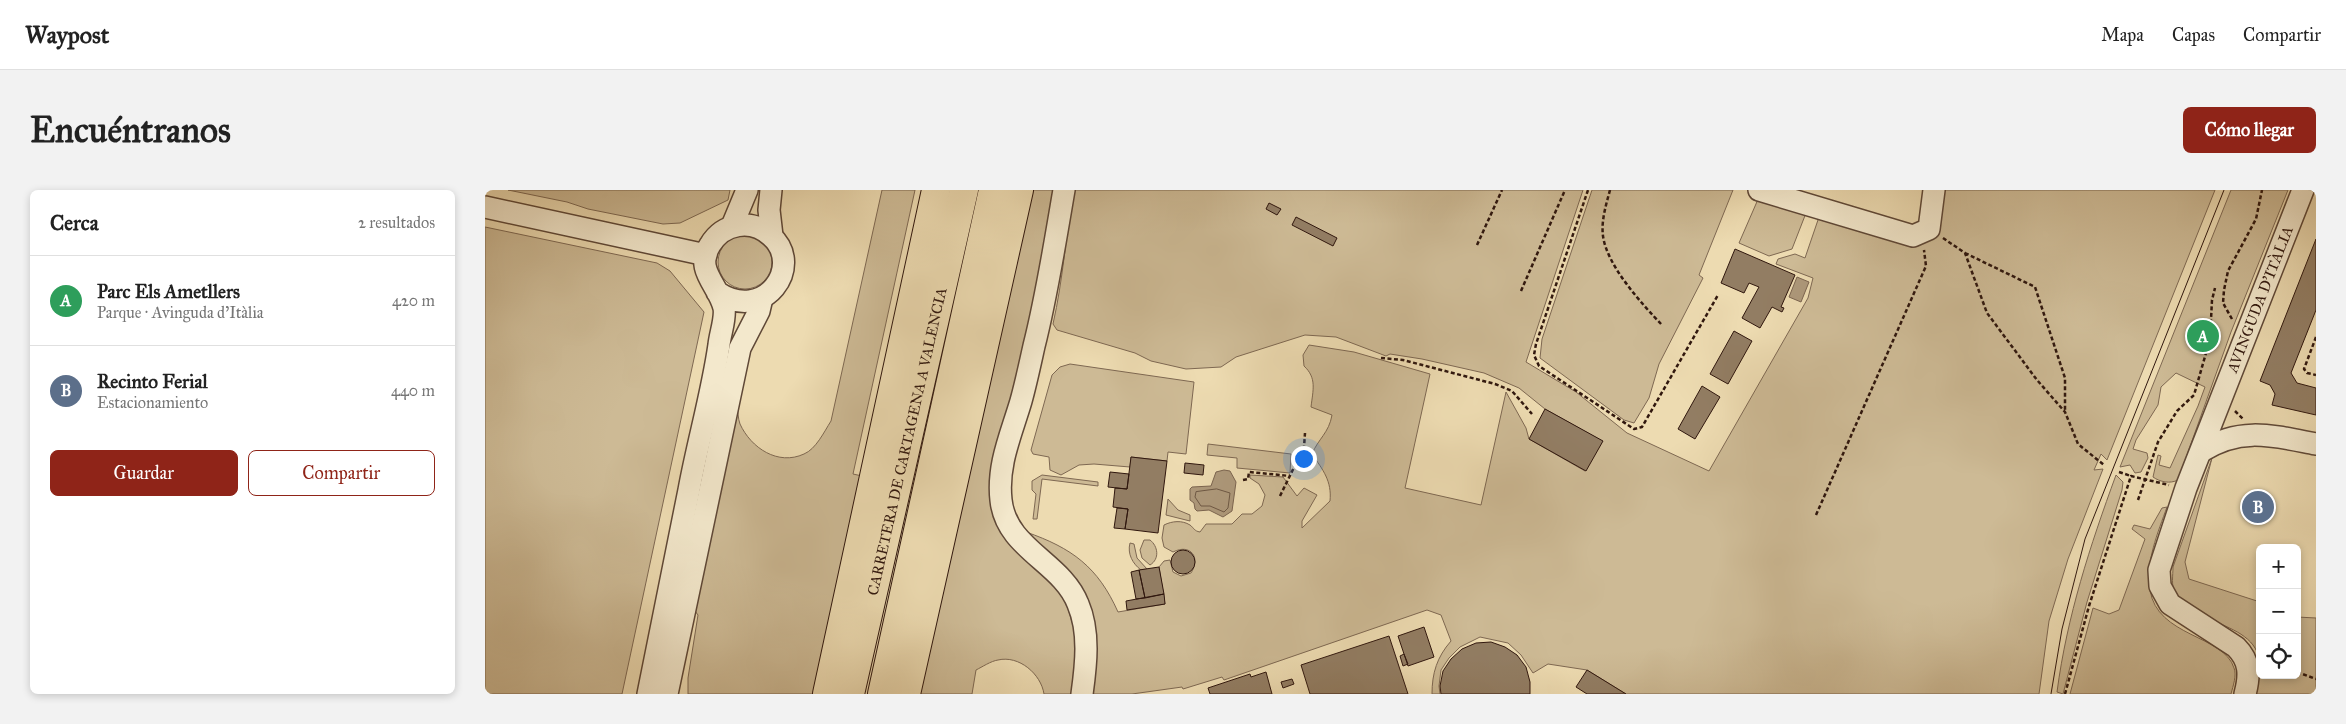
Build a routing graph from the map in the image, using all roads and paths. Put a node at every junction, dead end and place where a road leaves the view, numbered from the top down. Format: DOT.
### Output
graph roads {
  1 [pos="747,190"];
  2 [pos="771,190"];
  3 [pos="937,190"];
  4 [pos="964,190"];
  5 [pos="993,190"];
  6 [pos="1019,190"];
  7 [pos="1064,190"];
  8 [pos="1502,190"];
  9 [pos="1565,190"];
  10 [pos="1588,190"];
  11 [pos="1610,190"];
  12 [pos="1759,190"];
  13 [pos="1934,190"];
  14 [pos="2262,190"];
  15 [pos="2303,190"];
  16 [pos="485,207"];
  17 [pos="732,226"];
  18 [pos="1926,231"];
  19 [pos="772,236"];
  20 [pos="1477,245"];
  21 [pos="1965,253"];
  22 [pos="707,255"];
  23 [pos="2215,288"];
  24 [pos="717,292"];
  25 [pos="1521,292"];
  26 [pos="1718,295"];
  27 [pos="763,298"];
  28 [pos="2231,324"];
  29 [pos="1662,326"];
  30 [pos="2316,337"];
  31 [pos="1381,358"];
  32 [pos="2316,375"];
  33 [pos="2218,409"];
  34 [pos="2065,412"];
  35 [pos="1532,414"];
  36 [pos="1305,433"];
  37 [pos="2237,435"];
  38 [pos="2316,444"];
  39 [pos="2202,451"];
  40 [pos="2104,465"];
  41 [pos="2119,472"];
  42 [pos="1290,476"];
  43 [pos="2131,476"];
  44 [pos="1243,480"];
  45 [pos="2144,480"];
  46 [pos="2170,485"];
  47 [pos="1280,496"];
  48 [pos="2138,500"];
  49 [pos="1816,515"];
  50 [pos="2301,673"];
  51 [pos="2316,679"];
  52 [pos="662,693"];
  53 [pos="827,694"];
  54 [pos="850,694"];
  55 [pos="882,694"];
  56 [pos="906,694"];
  57 [pos="1082,694"];
  58 [pos="2065,694"];
  59 [pos="2245,694"];
  1 -- 17 [label="street"];
  2 -- 19 [label="street"];
  3 -- 53 [label="highway"];
  4 -- 54 [label="highway, CARRETERA DE CARTAGENA A VALENCIA"];
  5 -- 55 [label="highway, CARRETERA DE CARTAGENA A VALENCIA"];
  6 -- 56 [label="highway"];
  7 -- 57 [label="street"];
  8 -- 20 [label="path"];
  9 -- 25 [label="path"];
  10 -- 26 [label="path"];
  11 -- 29 [label="path"];
  12 -- 18 [label="street"];
  13 -- 18 [label="street"];
  14 -- 28 [label="path"];
  15 -- 33 [label="street, AVINGUDA D'ITÀLIA"];
  16 -- 22 [label="street"];
  17 -- 19 [label="street"];
  17 -- 22 [label="street"];
  18 -- 21 [label="path"];
  18 -- 49 [label="path"];
  19 -- 27 [label="street"];
  21 -- 34 [label="path"];
  21 -- 34 [label="path"];
  22 -- 24 [label="street"];
  23 -- 45 [label="path"];
  24 -- 27 [label="street"];
  24 -- 52 [label="street"];
  27 -- 52 [label="street"];
  30 -- 32 [label="path"];
  31 -- 35 [label="path"];
  33 -- 37 [label="street"];
  33 -- 39 [label="street, AVINGUDA D'ITÀLIA"];
  34 -- 40 [label="path"];
  36 -- 42 [label="path"];
  37 -- 38 [label="street"];
  37 -- 39 [label="street"];
  39 -- 59 [label="street, AVINGUDA D'ITÀLIA"];
  41 -- 43 [label="path"];
  42 -- 44 [label="path"];
  42 -- 47 [label="path"];
  43 -- 45 [label="path"];
  43 -- 58 [label="path"];
  45 -- 46 [label="path"];
  45 -- 48 [label="path"];
  50 -- 51 [label="path"];
}
